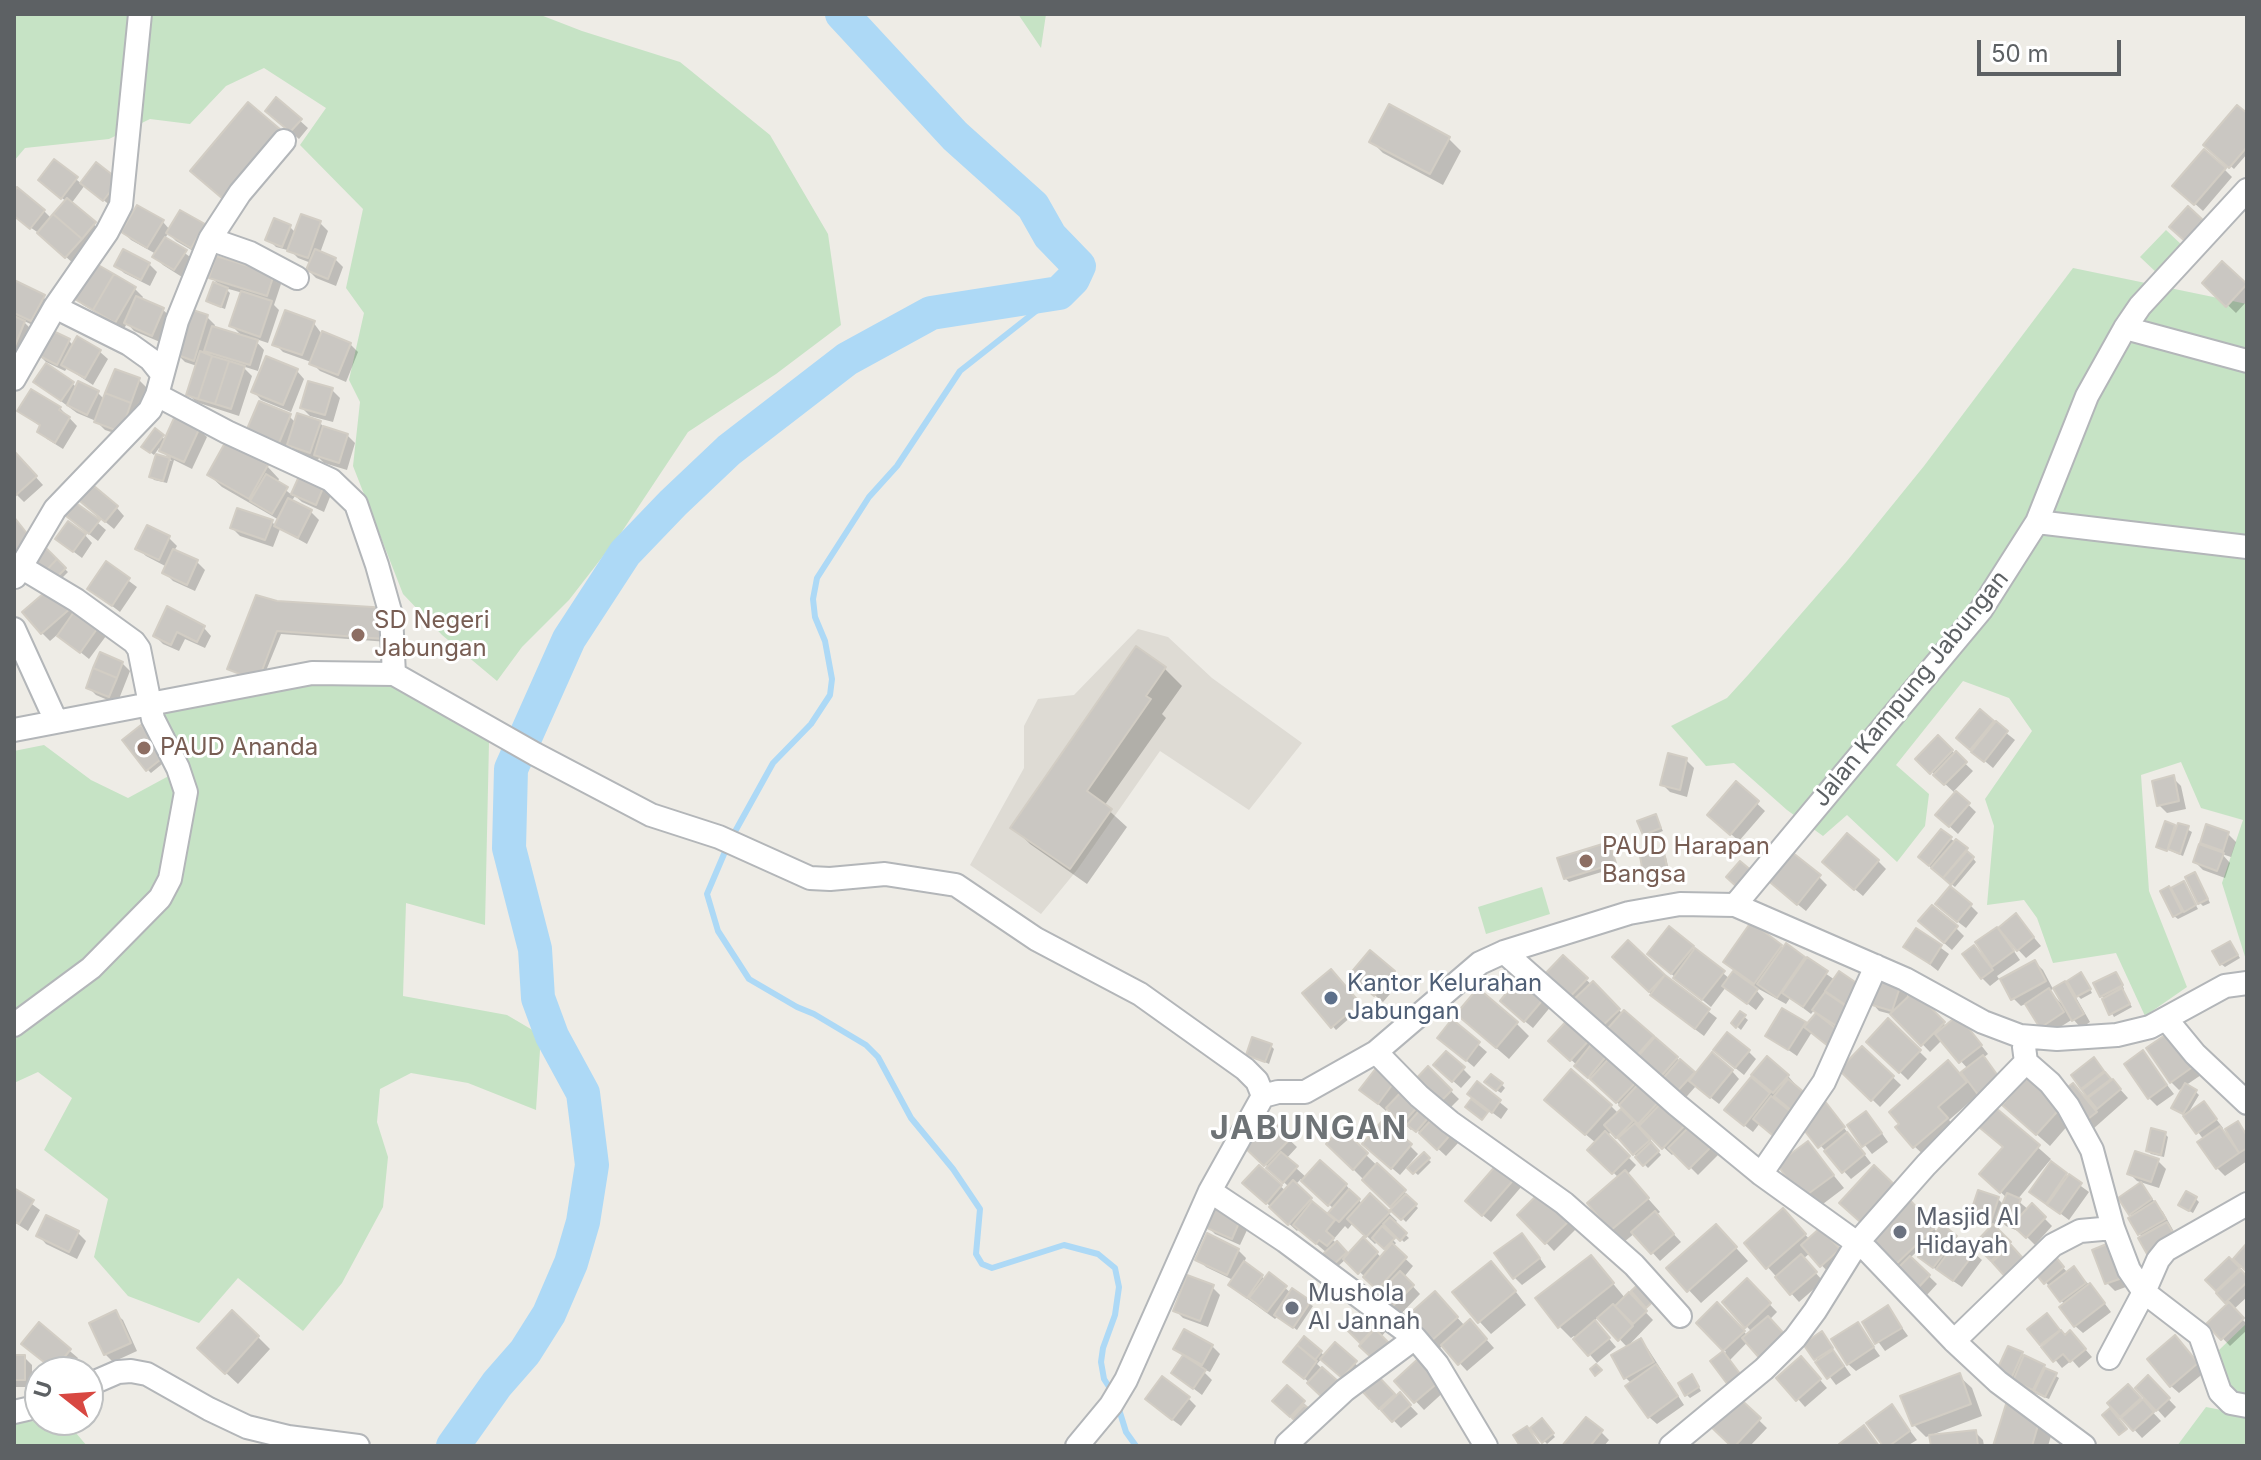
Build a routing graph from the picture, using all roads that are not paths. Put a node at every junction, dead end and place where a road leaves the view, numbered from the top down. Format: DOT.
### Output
graph roads {
  1 [pos="140,14"];
  2 [pos="284,141"];
  3 [pos="2247,190"];
  4 [pos="210,239"];
  5 [pos="297,278"];
  6 [pos="55,307"];
  7 [pos="2125,328"];
  8 [pos="2247,361"];
  9 [pos="14,379"];
  10 [pos="159,384"];
  11 [pos="2037,522"];
  12 [pos="2247,547"];
  13 [pos="18,573"];
  14 [pos="14,629"];
  15 [pos="394,674"];
  16 [pos="148,703"];
  17 [pos="56,721"];
  18 [pos="14,730"];
  19 [pos="1735,905"];
  20 [pos="1504,952"];
  21 [pos="1876,966"];
  22 [pos="2247,983"];
  23 [pos="2167,1020"];
  24 [pos="14,1025"];
  25 [pos="2020,1036"];
  26 [pos="1376,1052"];
  27 [pos="2026,1062"];
  28 [pos="1263,1096"];
  29 [pos="2247,1103"];
  30 [pos="1761,1174"];
  31 [pos="1210,1191"];
  32 [pos="2247,1204"];
  33 [pos="2113,1228"];
  34 [pos="1858,1242"];
  35 [pos="2144,1292"];
  36 [pos="1680,1316"];
  37 [pos="1415,1338"];
  38 [pos="1954,1341"];
  39 [pos="2109,1358"];
  40 [pos="104,1378"];
  41 [pos="2247,1406"];
  42 [pos="1287,1444"];
  43 [pos="358,1446"];
  44 [pos="1077,1446"];
  45 [pos="1486,1446"];
  46 [pos="1671,1446"];
  47 [pos="2084,1446"];
  1 -- 6 [label="street"];
  2 -- 4 [label="street"];
  3 -- 7 [label="street, Jalan Kampung Jabungan"];
  4 -- 5 [label="street"];
  4 -- 10 [label="street"];
  6 -- 9 [label="street"];
  6 -- 10 [label="street"];
  7 -- 8 [label="street"];
  7 -- 11 [label="street, Jalan Kampung Jabungan"];
  10 -- 13 [label="street"];
  10 -- 15 [label="street"];
  11 -- 12 [label="street"];
  11 -- 19 [label="street, Jalan Kampung Jabungan"];
  13 -- 16 [label="street"];
  14 -- 17 [label="street"];
  15 -- 16 [label="street"];
  15 -- 28 [label="street"];
  16 -- 17 [label="street"];
  16 -- 24 [label="street"];
  17 -- 18 [label="street"];
  19 -- 20 [label="street"];
  19 -- 21 [label="street"];
  20 -- 26 [label="street"];
  20 -- 30 [label="street"];
  21 -- 25 [label="street"];
  21 -- 30 [label="street"];
  22 -- 23 [label="street"];
  23 -- 25 [label="street"];
  23 -- 29 [label="street"];
  25 -- 27 [label="street"];
  26 -- 28 [label="street"];
  26 -- 36 [label="street"];
  27 -- 33 [label="street"];
  27 -- 34 [label="street"];
  28 -- 31 [label="street"];
  30 -- 34 [label="street"];
  31 -- 37 [label="street"];
  31 -- 44 [label="street"];
  32 -- 35 [label="street"];
  33 -- 35 [label="street"];
  33 -- 38 [label="street"];
  34 -- 38 [label="street"];
  34 -- 46 [label="street"];
  35 -- 39 [label="street"];
  35 -- 41 [label="street"];
  37 -- 42 [label="street"];
  37 -- 45 [label="street"];
  38 -- 47 [label="street"];
  40 -- 43 [label="street"];
}
